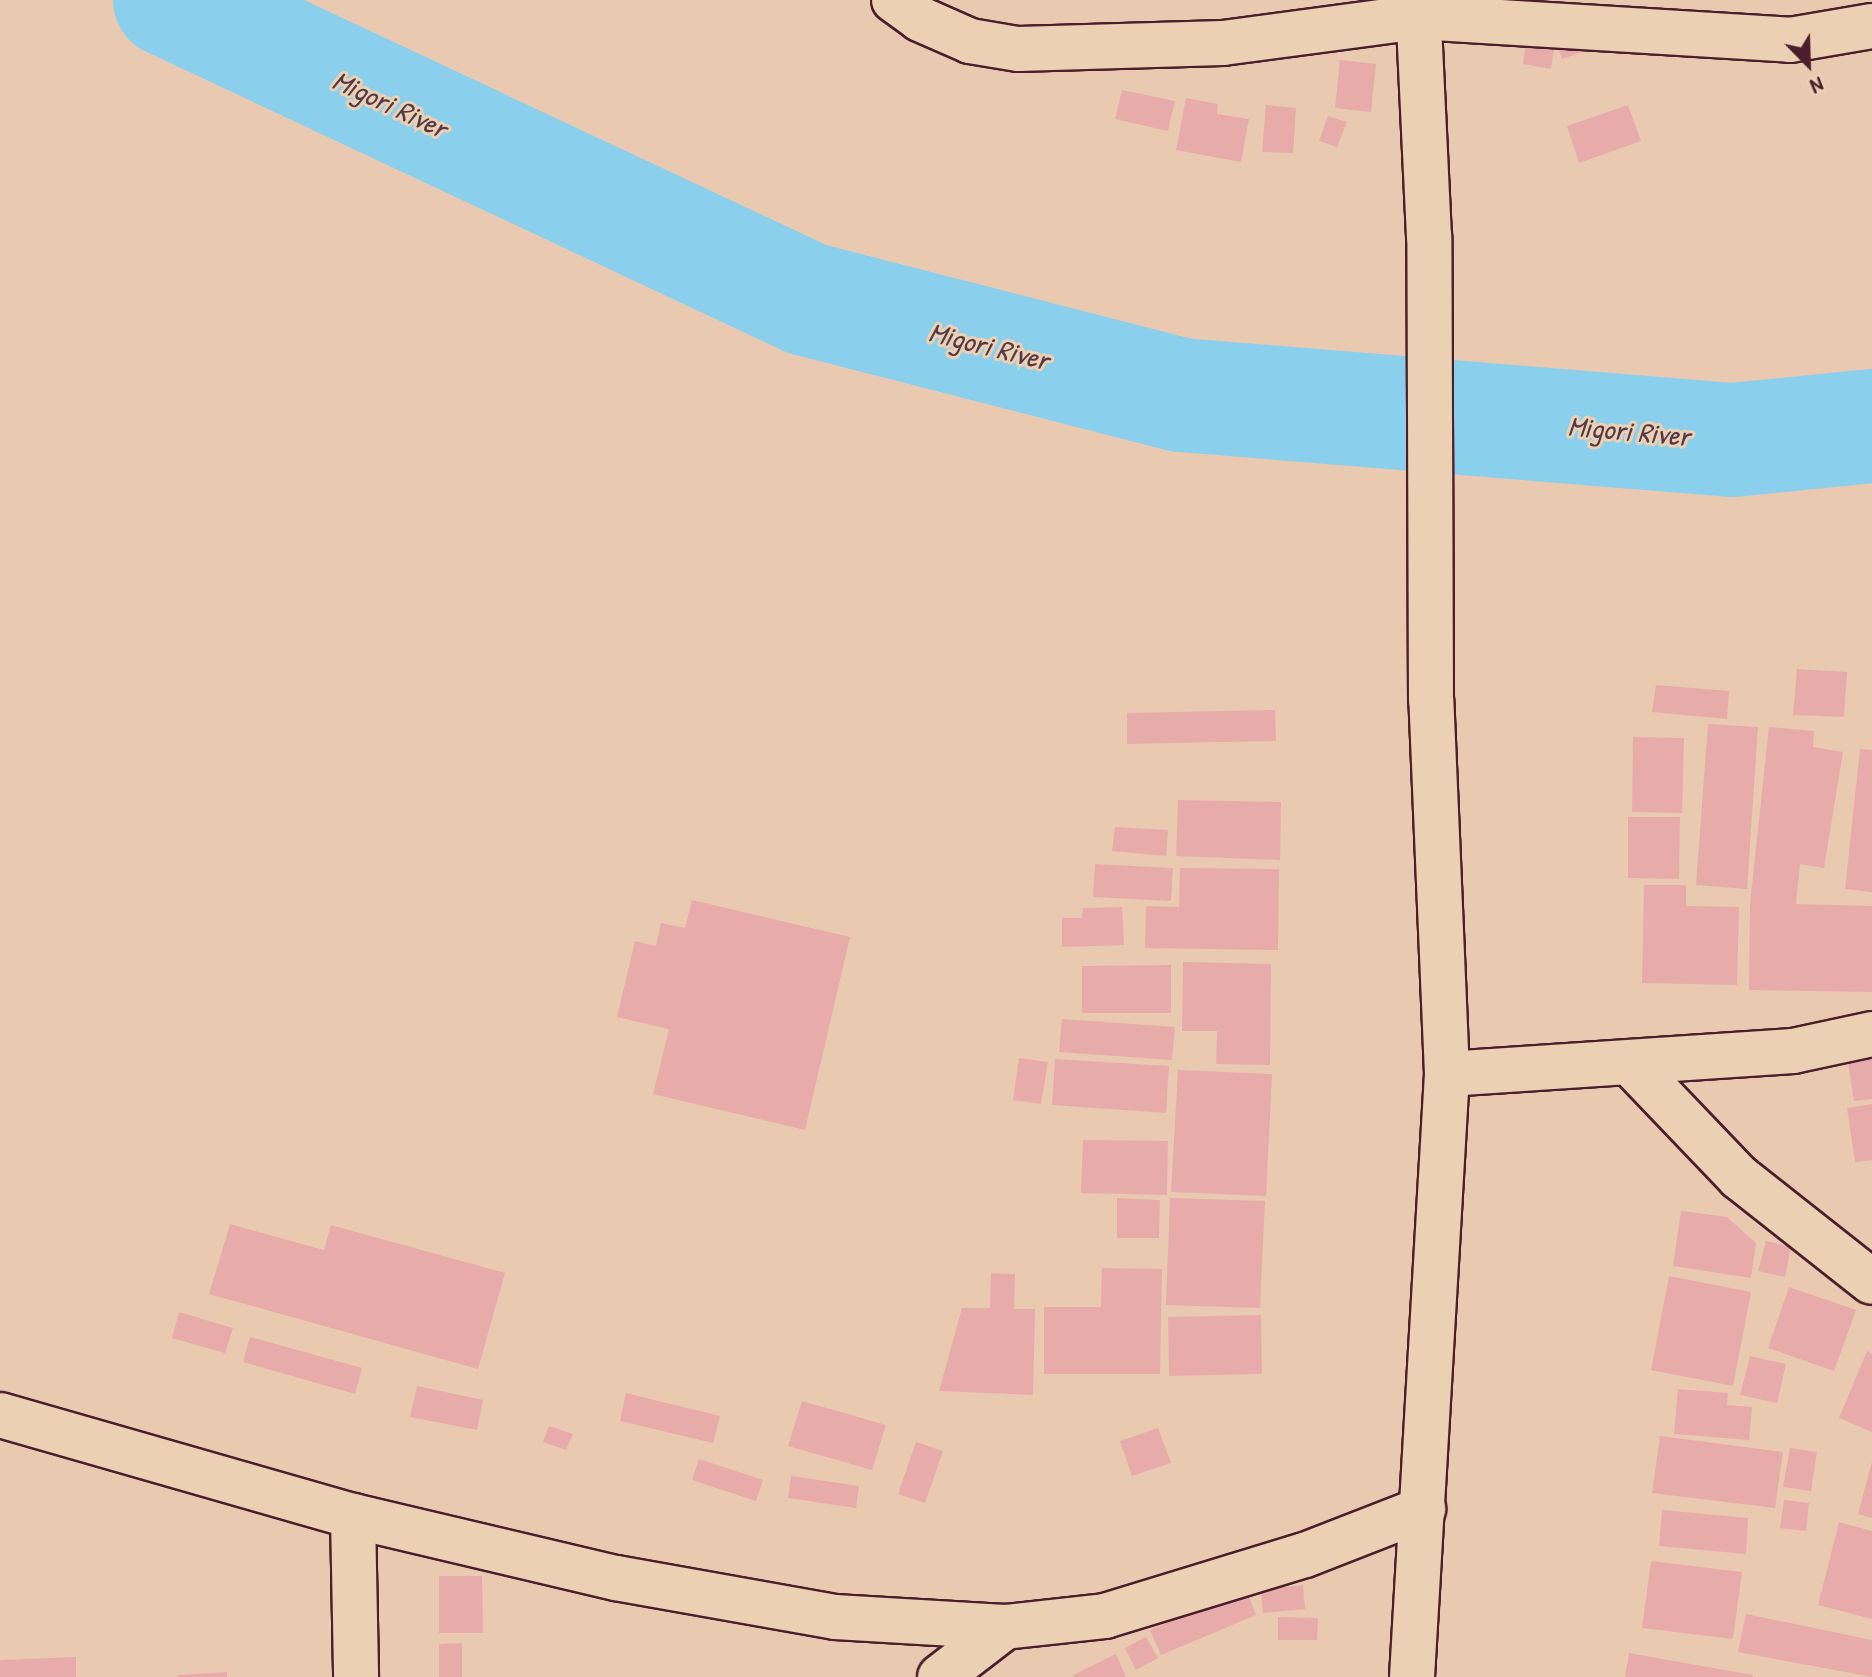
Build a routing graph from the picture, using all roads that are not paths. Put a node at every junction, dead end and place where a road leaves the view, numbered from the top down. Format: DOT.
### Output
graph roads {
  1 [pos="894,0"];
  2 [pos="1418,9"];
  3 [pos="1538,14"];
  4 [pos="1872,26"];
  5 [pos="1872,1034"];
  6 [pos="1630,1063"];
  7 [pos="1447,1074"];
  8 [pos="1872,1282"];
  9 [pos="0,1415"];
  10 [pos="1423,1509"];
  11 [pos="353,1516"];
  12 [pos="1005,1627"];
  13 [pos="356,1677"];
  14 [pos="940,1677"];
  15 [pos="1412,1677"];
  1 -- 2 [label="main road"];
  2 -- 3 [label="main road"];
  2 -- 7 [label="main road"];
  3 -- 4 [label="main road"];
  5 -- 6 [label="main road"];
  6 -- 7 [label="main road"];
  6 -- 8 [label="main road"];
  7 -- 10 [label="main road"];
  9 -- 11 [label="main road"];
  10 -- 12 [label="main road"];
  10 -- 15 [label="main road"];
  11 -- 12 [label="main road"];
  11 -- 13 [label="main road"];
  12 -- 14 [label="main road"];
}
